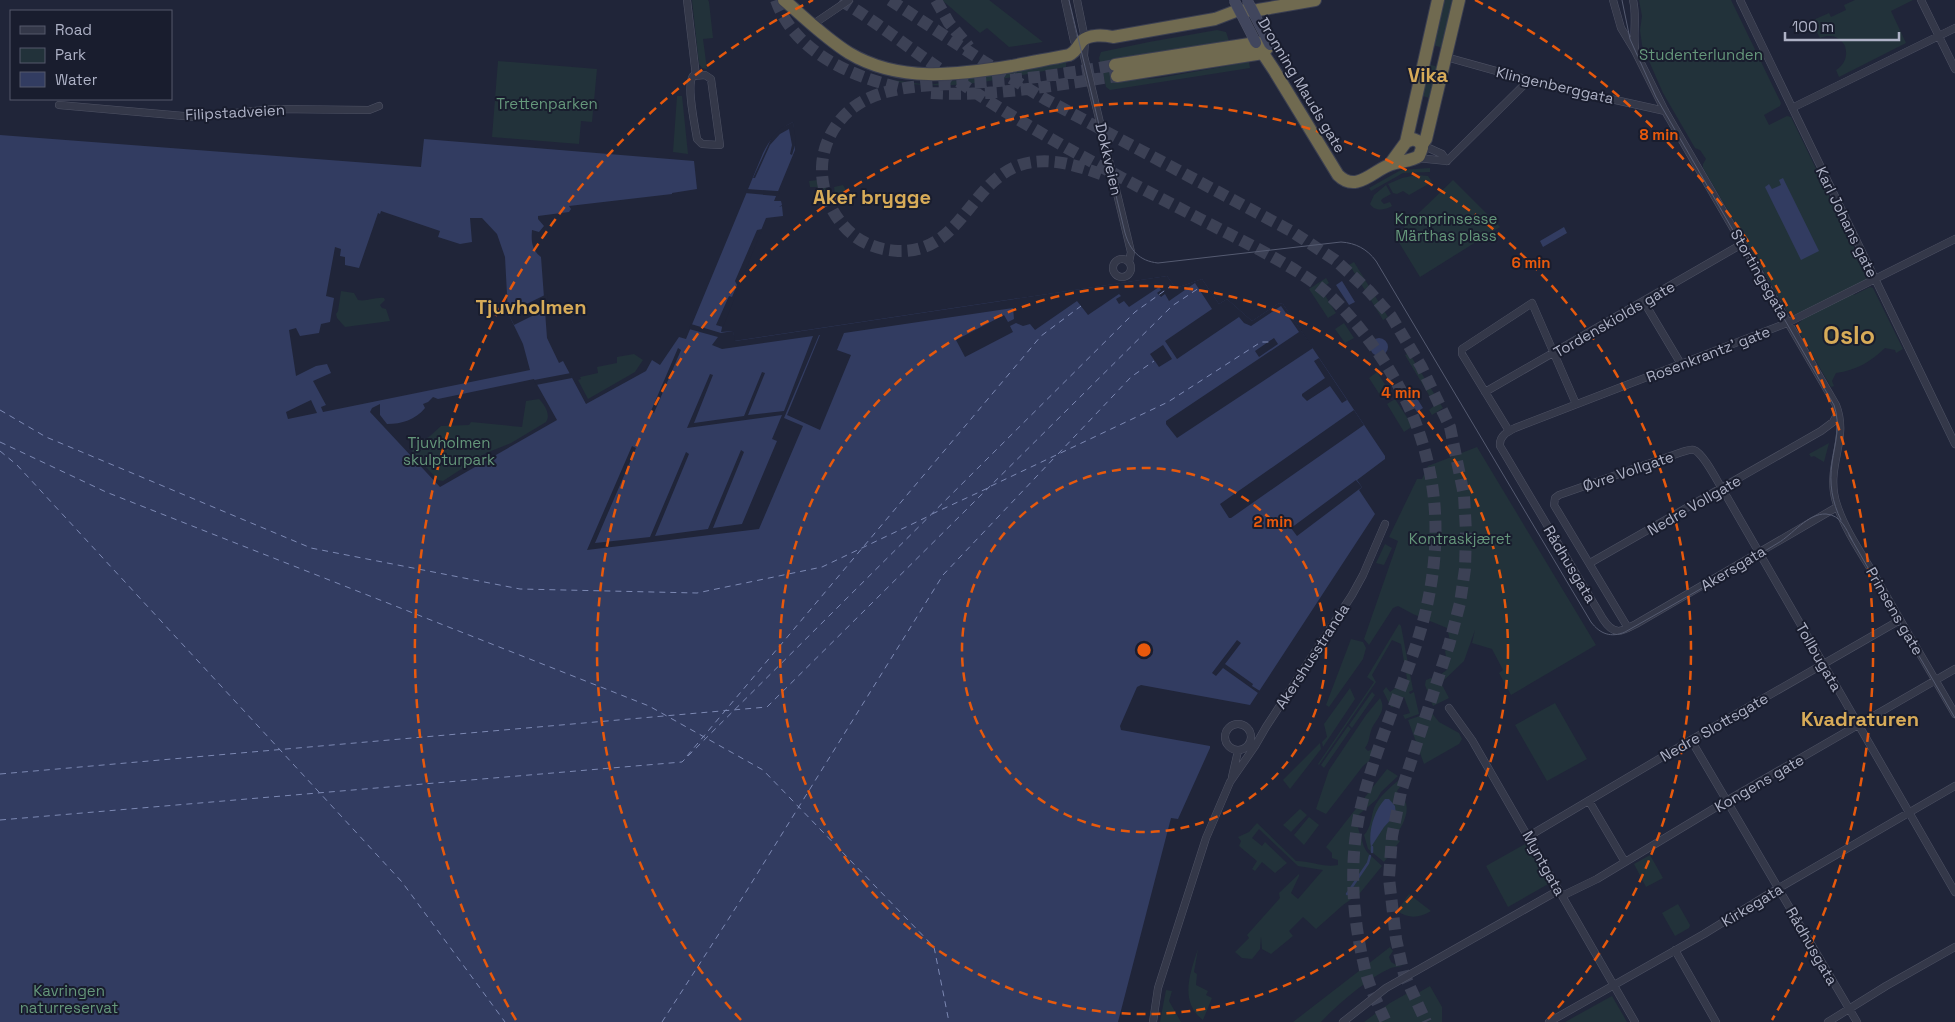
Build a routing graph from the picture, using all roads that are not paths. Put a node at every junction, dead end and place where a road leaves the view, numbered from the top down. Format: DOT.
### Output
graph roads {
  1 [pos="687,0"];
  2 [pos="784,0"];
  3 [pos="849,0"];
  4 [pos="1065,0"];
  5 [pos="1077,0"];
  6 [pos="1234,0"];
  7 [pos="1247,0"];
  8 [pos="1315,0"];
  9 [pos="1438,0"];
  10 [pos="1459,0"];
  11 [pos="1613,0"];
  12 [pos="1633,0"];
  13 [pos="1740,0"];
  14 [pos="1920,0"];
  15 [pos="812,25"];
  16 [pos="1955,28"];
  17 [pos="1939,36"];
  18 [pos="1263,47"];
  19 [pos="1083,48"];
  20 [pos="1635,51"];
  21 [pos="1446,57"];
  22 [pos="1955,69"];
  23 [pos="1116,71"];
  24 [pos="696,76"];
  25 [pos="1529,80"];
  26 [pos="60,104"];
  27 [pos="379,106"];
  28 [pos="1792,108"];
  29 [pos="1665,111"];
  30 [pos="1404,145"];
  31 [pos="1422,145"];
  32 [pos="1414,159"];
  33 [pos="1447,160"];
  34 [pos="1390,164"];
  35 [pos="1955,239"];
  36 [pos="1742,244"];
  37 [pos="1129,262"];
  38 [pos="1875,280"];
  39 [pos="1644,302"];
  40 [pos="1788,323"];
  41 [pos="1555,353"];
  42 [pos="1681,364"];
  43 [pos="1486,392"];
  44 [pos="1576,404"];
  45 [pos="1838,412"];
  46 [pos="1509,431"];
  47 [pos="1955,444"];
  48 [pos="1696,451"];
  49 [pos="1722,489"];
  50 [pos="1559,495"];
  51 [pos="1837,507"];
  52 [pos="1385,524"];
  53 [pos="1759,552"];
  54 [pos="1590,563"];
  55 [pos="1900,620"];
  56 [pos="1628,628"];
  57 [pos="1823,664"];
  58 [pos="1955,669"];
  59 [pos="1936,680"];
  60 [pos="1449,708"];
  61 [pos="1955,714"];
  62 [pos="1859,725"];
  63 [pos="1691,740"];
  64 [pos="1238,751"];
  65 [pos="1230,782"];
  66 [pos="1955,786"];
  67 [pos="1728,800"];
  68 [pos="1589,801"];
  69 [pos="1910,813"];
  70 [pos="1529,836"];
  71 [pos="1625,862"];
  72 [pos="1779,889"];
  73 [pos="1955,892"];
  74 [pos="1560,893"];
  75 [pos="1955,947"];
  76 [pos="1675,950"];
  77 [pos="1614,984"];
  78 [pos="1849,1010"];
  79 [pos="1153,1022"];
  80 [pos="1343,1022"];
  81 [pos="1549,1022"];
  82 [pos="1635,1022"];
  83 [pos="1716,1022"];
  84 [pos="1828,1022"];
  85 [pos="1857,1022"];
  1 -- 24 [label="street"];
  2 -- 15 [label="highway"];
  3 -- 15 [label="street"];
  4 -- 19 [label="street"];
  5 -- 19 [label="street"];
  6 -- 18 [label="street, Dronning Mauds gate, bridge"];
  7 -- 18 [label="street, Dronning Mauds gate, bridge"];
  8 -- 19 [label="highway"];
  9 -- 30 [label="highway"];
  10 -- 21 [label="highway"];
  11 -- 20 [label="street, Stortingsgata"];
  12 -- 20 [label="street, Stortingsgata"];
  13 -- 28 [label="street, Karl Johans gate"];
  14 -- 17 [label="street"];
  15 -- 19 [label="highway"];
  16 -- 17 [label="street"];
  17 -- 22 [label="street"];
  17 -- 28 [label="street"];
  18 -- 23 [label="highway"];
  18 -- 34 [label="highway, Dronning Mauds gate"];
  19 -- 37 [label="street, Dokkveien"];
  20 -- 29 [label="street, Stortingsgata"];
  21 -- 25 [label="street, Klingenberggata"];
  21 -- 31 [label="highway"];
  24 -- 24 [label="street"];
  25 -- 29 [label="street, Klingenberggata"];
  25 -- 33 [label="street"];
  26 -- 27 [label="street, Filipstadveien"];
  28 -- 38 [label="street, Karl Johans gate"];
  29 -- 36 [label="street, Stortingsgata"];
  30 -- 31 [label="highway"];
  30 -- 32 [label="highway"];
  30 -- 34 [label="highway, Dronning Mauds gate"];
  31 -- 32 [label="highway"];
  31 -- 33 [label="street"];
  32 -- 33 [label="street"];
  32 -- 34 [label="highway, Dronning Mauds gate"];
  35 -- 38 [label="street, Rosenkrantz’ gate"];
  36 -- 39 [label="street, Tordenskiolds gate"];
  36 -- 40 [label="street, Stortingsgata"];
  38 -- 40 [label="street, Rosenkrantz’ gate"];
  38 -- 47 [label="street, Karl Johans gate"];
  39 -- 41 [label="street, Tordenskiolds gate"];
  39 -- 42 [label="street"];
  40 -- 42 [label="street, Rosenkrantz’ gate"];
  40 -- 45 [label="street, Stortingsgata"];
  41 -- 43 [label="street, Tordenskiolds gate"];
  41 -- 43 [label="street"];
  41 -- 44 [label="street"];
  42 -- 44 [label="street, Rosenkrantz’ gate"];
  43 -- 46 [label="street"];
  44 -- 46 [label="street, Rosenkrantz’ gate"];
  45 -- 49 [label="street, Nedre Vollgate"];
  45 -- 51 [label="street, Stortingsgata"];
  46 -- 56 [label="street, Rådhusgata"];
  48 -- 49 [label="street, Tollbugata"];
  48 -- 50 [label="street, Øvre Vollgate"];
  49 -- 53 [label="street, Tollbugata"];
  49 -- 54 [label="street, Nedre Vollgate"];
  50 -- 54 [label="street, Rådhusgata"];
  51 -- 53 [label="street, Akersgata"];
  51 -- 55 [label="street, Prinsens gate"];
  52 -- 65 [label="street, Akershusstranda"];
  53 -- 56 [label="street, Akersgata"];
  53 -- 57 [label="street, Tollbugata"];
  54 -- 56 [label="street, Rådhusgata"];
  55 -- 57 [label="street, Nedre Slottsgate"];
  55 -- 59 [label="street, Prinsens gate"];
  57 -- 62 [label="street, Tollbugata"];
  57 -- 63 [label="street, Nedre Slottsgate"];
  58 -- 59 [label="street, Kongens gate"];
  59 -- 61 [label="street, Prinsens gate"];
  59 -- 62 [label="street, Kongens gate"];
  60 -- 70 [label="street, Myntgata"];
  62 -- 67 [label="street, Kongens gate"];
  62 -- 69 [label="street, Tollbugata"];
  63 -- 67 [label="street, Rådhusgata"];
  63 -- 68 [label="street, Nedre Slottsgate"];
  64 -- 65 [label="street, Akershusstranda"];
  65 -- 79 [label="street, Akershusstranda"];
  66 -- 69 [label="street, Kirkegata"];
  67 -- 71 [label="street, Kongens gate"];
  67 -- 72 [label="street, Rådhusgata"];
  68 -- 70 [label="street, Nedre Slottsgate"];
  68 -- 71 [label="street"];
  69 -- 72 [label="street, Kirkegata"];
  69 -- 73 [label="street, Tollbugata"];
  70 -- 74 [label="street, Myntgata"];
  71 -- 74 [label="street, Kongens gate"];
  72 -- 76 [label="street, Kirkegata"];
  72 -- 78 [label="street, Rådhusgata"];
  74 -- 77 [label="street, Myntgata"];
  74 -- 80 [label="street, Kongens gate"];
  75 -- 78 [label="street"];
  76 -- 77 [label="street, Kirkegata"];
  76 -- 83 [label="street"];
  77 -- 81 [label="street, Kirkegata"];
  77 -- 82 [label="street, Myntgata"];
  78 -- 84 [label="street"];
  78 -- 85 [label="street, Rådhusgata"];
}
